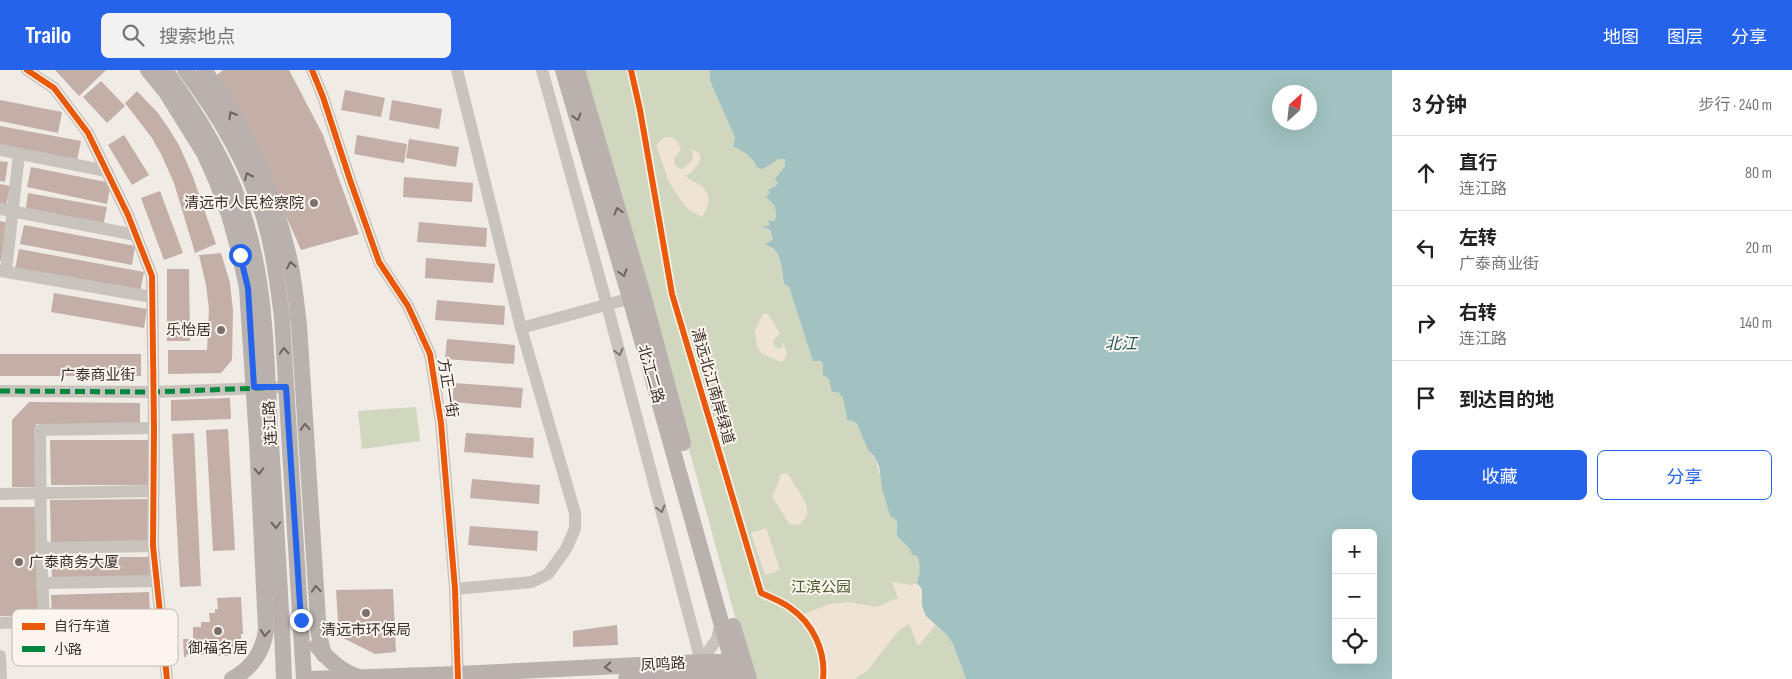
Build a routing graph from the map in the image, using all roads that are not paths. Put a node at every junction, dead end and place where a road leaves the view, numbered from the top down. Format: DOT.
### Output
graph roads {
  1 [pos="27,70"];
  2 [pos="148,70"];
  3 [pos="165,70"];
  4 [pos="185,70"];
  5 [pos="204,70"];
  6 [pos="312,70"];
  7 [pos="457,70"];
  8 [pos="542,70"];
  9 [pos="563,70"];
  10 [pos="577,70"];
  11 [pos="0,150"];
  12 [pos="19,154"];
  13 [pos="107,171"];
  14 [pos="6,210"];
  15 [pos="136,235"];
  16 [pos="3,271"];
  17 [pos="637,296"];
  18 [pos="152,297"];
  19 [pos="607,305"];
  20 [pos="521,328"];
  21 [pos="286,387"];
  22 [pos="261,388"];
  23 [pos="0,391"];
  24 [pos="154,392"];
  25 [pos="269,407"];
  26 [pos="154,428"];
  27 [pos="258,440"];
  28 [pos="153,491"];
  29 [pos="0,494"];
  30 [pos="39,494"];
  31 [pos="153,546"];
  32 [pos="40,548"];
  33 [pos="156,581"];
  34 [pos="42,583"];
  35 [pos="455,589"];
  36 [pos="43,609"];
  37 [pos="159,609"];
  38 [pos="301,620"];
  39 [pos="721,622"];
  40 [pos="324,655"];
  41 [pos="0,656"];
  42 [pos="166,666"];
  43 [pos="739,672"];
  44 [pos="706,674"];
  45 [pos="458,676"];
  46 [pos="361,677"];
  47 [pos="1,679"];
  48 [pos="167,679"];
  49 [pos="232,679"];
  50 [pos="284,679"];
  51 [pos="304,679"];
  52 [pos="310,679"];
  53 [pos="626,679"];
  1 -- 13 [label="street"];
  2 -- 22 [label="main road, 连江路"];
  3 -- 22 [label="main road, 连江路"];
  21 -- 4 [label="main road, 连江路, one-way"];
  40 -- 5 [label="main road, one-way"];
  6 -- 35 [label="street, 方正一街"];
  7 -- 20 [label="street"];
  8 -- 19 [label="street, 北江二路"];
  9 -- 17 [label="main road, 北江二路, one-way"];
  17 -- 10 [label="main road, 北江二路, one-way"];
  11 -- 12 [label="street"];
  12 -- 13 [label="street"];
  12 -- 14 [label="street"];
  13 -- 15 [label="street"];
  14 -- 15 [label="street"];
  14 -- 16 [label="street"];
  15 -- 18 [label="street"];
  16 -- 18 [label="street"];
  17 -- 19 [label="street"];
  17 -- 39 [label="main road, 北江二路"];
  17 -- 43 [label="main road, 北江二路"];
  18 -- 24 [label="street"];
  19 -- 20 [label="street"];
  19 -- 44 [label="street, 北江二路, one-way"];
  20 -- 35 [label="street"];
  21 -- 22 [label="street, 广泰商业街"];
  21 -- 38 [label="main road, 连江路"];
  22 -- 24 [label="street, 广泰商业街"];
  22 -- 25 [label="main road, 连江路"];
  22 -- 27 [label="main road, 连江路"];
  23 -- 24 [label="street, 广泰商业街"];
  24 -- 26 [label="street"];
  25 -- 27 [label="main road"];
  25 -- 50 [label="main road, 连江路, one-way"];
  26 -- 28 [label="street"];
  26 -- 30 [label="street"];
  27 -- 49 [label="main road, 连江路, one-way"];
  28 -- 30 [label="street"];
  28 -- 31 [label="street"];
  29 -- 30 [label="street"];
  30 -- 32 [label="street"];
  31 -- 32 [label="street"];
  31 -- 33 [label="street"];
  32 -- 34 [label="street"];
  33 -- 34 [label="street"];
  33 -- 37 [label="street"];
  34 -- 36 [label="street"];
  35 -- 45 [label="street, 方正一街"];
  38 -- 40 [label="main road"];
  38 -- 51 [label="main road, 连江路"];
  39 -- 43 [label="main road, 北江二路"];
  39 -- 44 [label="street"];
  40 -- 46 [label="main road"];
  41 -- 47 [label="street"];
  42 -- 48 [label="street"];
  43 -- 44 [label="main road, 凤鸣路"];
  44 -- 45 [label="main road, 凤鸣路, one-way"];
  44 -- 53 [label="main road, 凤鸣路"];
  45 -- 46 [label="main road, 凤鸣路"];
  46 -- 52 [label="main road, 凤鸣路"];
}
